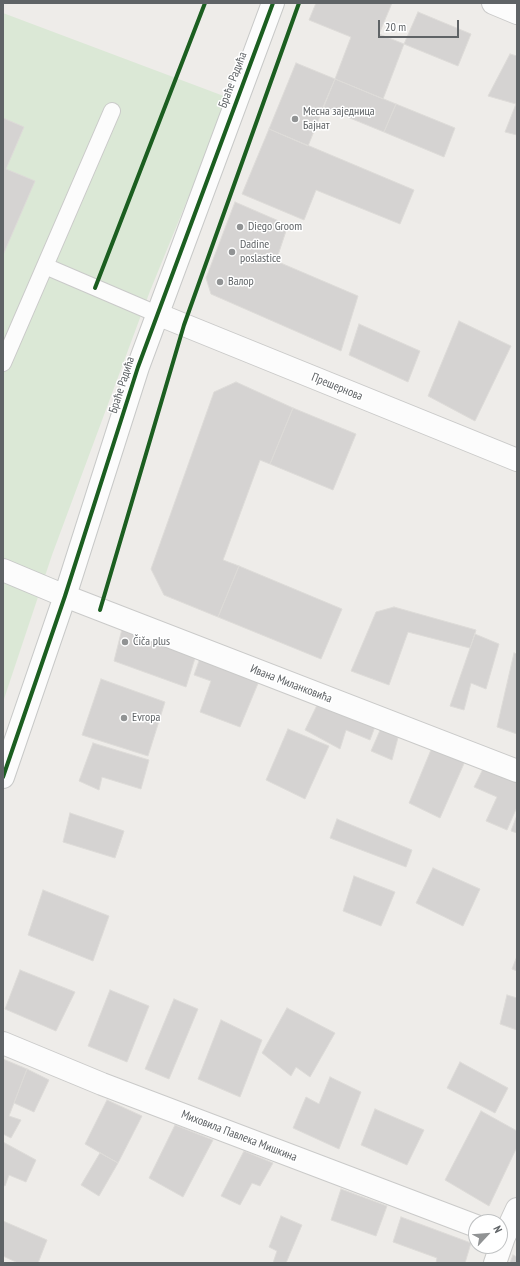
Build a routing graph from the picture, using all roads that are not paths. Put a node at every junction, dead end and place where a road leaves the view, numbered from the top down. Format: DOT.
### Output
graph roads {
  1 [pos="273,3"];
  2 [pos="493,3"];
  3 [pos="517,14"];
  4 [pos="112,111"];
  5 [pos="45,266"];
  6 [pos="157,314"];
  7 [pos="3,363"];
  8 [pos="517,460"];
  9 [pos="3,570"];
  10 [pos="65,596"];
  11 [pos="517,771"];
  12 [pos="3,777"];
  13 [pos="3,1043"];
  14 [pos="517,1208"];
  15 [pos="468,1223"];
  16 [pos="508,1235"];
  1 -- 6 [label="street, Браће Радића"];
  2 -- 3 [label="street"];
  4 -- 5 [label="lane"];
  5 -- 6 [label="lane"];
  5 -- 7 [label="lane"];
  6 -- 8 [label="street, Прешернова"];
  6 -- 10 [label="street, Браће Радића"];
  9 -- 10 [label="street, Ивана Миланковића"];
  10 -- 11 [label="street, Ивана Миланковића"];
  10 -- 12 [label="street, Браће Радића"];
  13 -- 15 [label="street, Миховила Павлека Мишкина"];
  14 -- 16 [label="street"];
}
